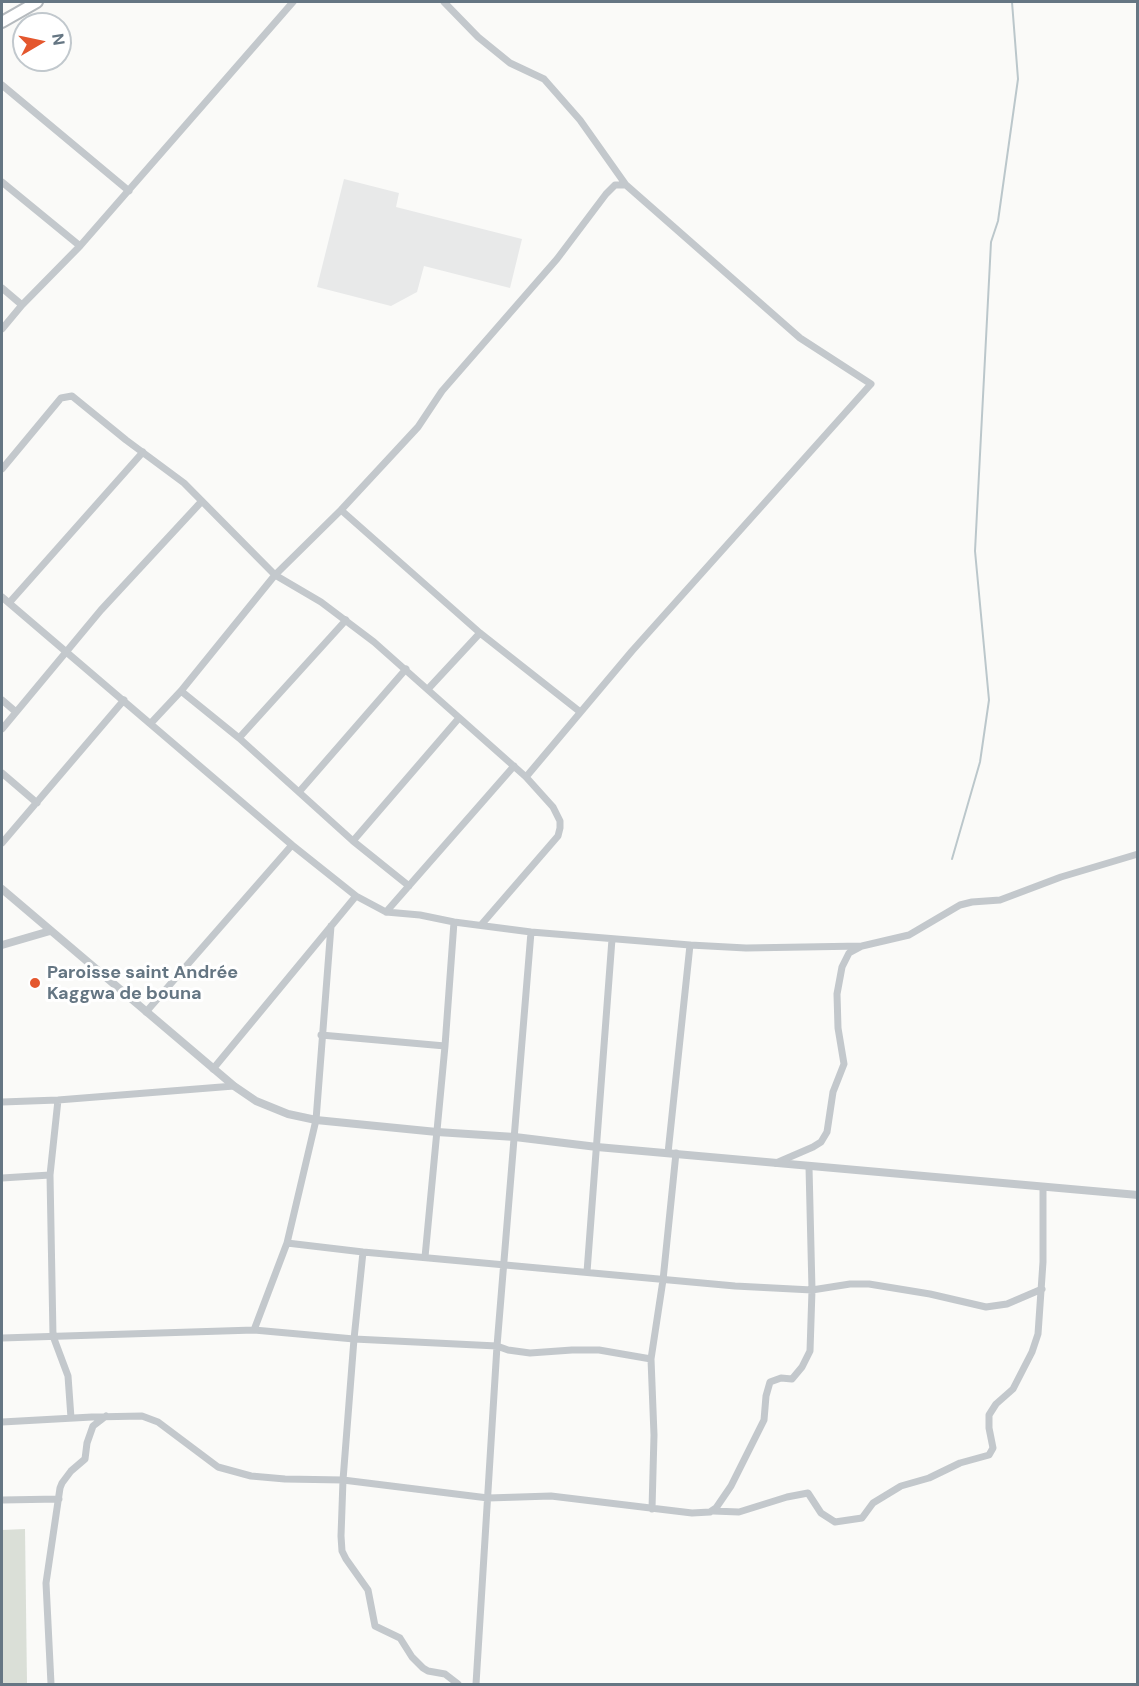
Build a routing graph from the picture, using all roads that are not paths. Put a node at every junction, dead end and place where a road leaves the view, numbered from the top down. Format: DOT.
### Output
graph roads {
  1 [pos="37,2"];
  2 [pos="293,2"];
  3 [pos="444,2"];
  4 [pos="2,22"];
  5 [pos="2,85"];
  6 [pos="2,182"];
  7 [pos="626,185"];
  8 [pos="129,191"];
  9 [pos="80,246"];
  10 [pos="2,288"];
  11 [pos="22,305"];
  12 [pos="2,329"];
  13 [pos="143,452"];
  14 [pos="2,469"];
  15 [pos="202,501"];
  16 [pos="340,510"];
  17 [pos="275,575"];
  18 [pos="2,597"];
  19 [pos="9,603"];
  20 [pos="346,620"];
  21 [pos="480,633"];
  22 [pos="64,652"];
  23 [pos="406,669"];
  24 [pos="428,689"];
  25 [pos="182,691"];
  26 [pos="2,700"];
  27 [pos="124,700"];
  28 [pos="579,711"];
  29 [pos="16,712"];
  30 [pos="459,718"];
  31 [pos="151,723"];
  32 [pos="2,729"];
  33 [pos="239,738"];
  34 [pos="514,766"];
  35 [pos="2,773"];
  36 [pos="526,777"];
  37 [pos="299,792"];
  38 [pos="36,803"];
  39 [pos="353,841"];
  40 [pos="2,843"];
  41 [pos="292,845"];
  42 [pos="1137,854"];
  43 [pos="409,886"];
  44 [pos="2,889"];
  45 [pos="356,896"];
  46 [pos="386,912"];
  47 [pos="454,922"];
  48 [pos="481,925"];
  49 [pos="332,926"];
  50 [pos="50,931"];
  51 [pos="531,932"];
  52 [pos="612,939"];
  53 [pos="2,945"];
  54 [pos="690,945"];
  55 [pos="862,946"];
  56 [pos="146,1012"];
  57 [pos="321,1035"];
  58 [pos="445,1046"];
  59 [pos="213,1069"];
  60 [pos="234,1086"];
  61 [pos="58,1100"];
  62 [pos="2,1102"];
  63 [pos="316,1120"];
  64 [pos="436,1132"];
  65 [pos="515,1137"];
  66 [pos="597,1147"];
  67 [pos="672,1153"];
  68 [pos="774,1164"];
  69 [pos="809,1167"];
  70 [pos="50,1175"];
  71 [pos="2,1178"];
  72 [pos="1042,1188"];
  73 [pos="1137,1195"];
  74 [pos="287,1243"];
  75 [pos="363,1252"];
  76 [pos="425,1257"];
  77 [pos="505,1264"];
  78 [pos="587,1272"];
  79 [pos="663,1280"];
  80 [pos="1042,1289"];
  81 [pos="812,1290"];
  82 [pos="254,1330"];
  83 [pos="53,1336"];
  84 [pos="2,1338"];
  85 [pos="354,1339"];
  86 [pos="497,1346"];
  87 [pos="651,1359"];
  88 [pos="106,1416"];
  89 [pos="70,1418"];
  90 [pos="2,1422"];
  91 [pos="343,1480"];
  92 [pos="488,1498"];
  93 [pos="59,1499"];
  94 [pos="2,1500"];
  95 [pos="652,1509"];
  96 [pos="713,1511"];
  97 [pos="51,1684"];
  98 [pos="458,1684"];
  99 [pos="477,1684"];
  1 -- 4 [label="main road"];
  2 -- 8 [label="street"];
  3 -- 7 [label="street"];
  5 -- 8 [label="street"];
  6 -- 9 [label="street"];
  7 -- 16 [label="street"];
  7 -- 28 [label="street"];
  8 -- 9 [label="street"];
  9 -- 11 [label="street"];
  10 -- 11 [label="street"];
  11 -- 12 [label="street"];
  13 -- 14 [label="street"];
  13 -- 15 [label="street"];
  13 -- 19 [label="street"];
  15 -- 17 [label="street"];
  15 -- 22 [label="street"];
  16 -- 17 [label="street"];
  16 -- 21 [label="street"];
  17 -- 20 [label="street"];
  17 -- 25 [label="street"];
  18 -- 19 [label="street"];
  19 -- 22 [label="street"];
  20 -- 23 [label="street"];
  20 -- 33 [label="street"];
  21 -- 24 [label="street"];
  21 -- 28 [label="street"];
  22 -- 27 [label="street"];
  22 -- 29 [label="street"];
  23 -- 24 [label="street"];
  23 -- 37 [label="street"];
  24 -- 30 [label="street"];
  25 -- 31 [label="street"];
  25 -- 33 [label="street"];
  26 -- 29 [label="street"];
  27 -- 31 [label="street"];
  27 -- 38 [label="street"];
  28 -- 36 [label="street"];
  29 -- 32 [label="street"];
  30 -- 34 [label="street"];
  30 -- 39 [label="street"];
  31 -- 41 [label="street"];
  33 -- 37 [label="street"];
  34 -- 36 [label="street"];
  34 -- 43 [label="street"];
  35 -- 38 [label="street"];
  36 -- 48 [label="street"];
  37 -- 39 [label="street"];
  38 -- 40 [label="street"];
  39 -- 43 [label="street"];
  41 -- 45 [label="street"];
  41 -- 56 [label="street"];
  42 -- 55 [label="street"];
  43 -- 46 [label="street"];
  44 -- 50 [label="street"];
  45 -- 46 [label="street"];
  45 -- 49 [label="street"];
  46 -- 47 [label="street"];
  47 -- 48 [label="street"];
  47 -- 58 [label="street"];
  48 -- 51 [label="street"];
  49 -- 57 [label="street"];
  49 -- 59 [label="street"];
  50 -- 53 [label="street"];
  50 -- 56 [label="street"];
  51 -- 52 [label="street"];
  51 -- 65 [label="street"];
  52 -- 54 [label="street"];
  52 -- 66 [label="street"];
  54 -- 55 [label="street"];
  54 -- 67 [label="street"];
  55 -- 68 [label="street"];
  56 -- 59 [label="street"];
  57 -- 58 [label="street"];
  57 -- 63 [label="street"];
  58 -- 64 [label="street"];
  59 -- 60 [label="street"];
  60 -- 61 [label="street"];
  60 -- 63 [label="street"];
  61 -- 62 [label="street"];
  61 -- 70 [label="street"];
  63 -- 64 [label="street"];
  63 -- 74 [label="street"];
  64 -- 65 [label="street"];
  64 -- 76 [label="street"];
  65 -- 66 [label="street"];
  65 -- 77 [label="street"];
  66 -- 67 [label="street"];
  66 -- 78 [label="street"];
  67 -- 68 [label="street"];
  67 -- 79 [label="street"];
  68 -- 69 [label="street"];
  69 -- 72 [label="street"];
  69 -- 81 [label="street"];
  70 -- 71 [label="street"];
  70 -- 83 [label="street"];
  72 -- 73 [label="street"];
  72 -- 80 [label="street"];
  74 -- 75 [label="street"];
  74 -- 82 [label="street"];
  75 -- 76 [label="street"];
  75 -- 85 [label="street"];
  76 -- 77 [label="street"];
  77 -- 78 [label="street"];
  77 -- 86 [label="street"];
  78 -- 79 [label="street"];
  79 -- 81 [label="street"];
  79 -- 87 [label="street"];
  80 -- 81 [label="street"];
  80 -- 96 [label="street"];
  81 -- 96 [label="street"];
  82 -- 83 [label="street"];
  82 -- 85 [label="street"];
  83 -- 84 [label="street"];
  83 -- 89 [label="street"];
  85 -- 86 [label="street"];
  85 -- 91 [label="street"];
  86 -- 87 [label="street"];
  86 -- 92 [label="street"];
  87 -- 95 [label="street"];
  88 -- 89 [label="street"];
  88 -- 91 [label="street"];
  88 -- 93 [label="street"];
  89 -- 90 [label="street"];
  91 -- 92 [label="street"];
  91 -- 98 [label="street"];
  92 -- 95 [label="street"];
  92 -- 99 [label="street"];
  93 -- 94 [label="street"];
  93 -- 97 [label="street"];
  95 -- 96 [label="street"];
}
